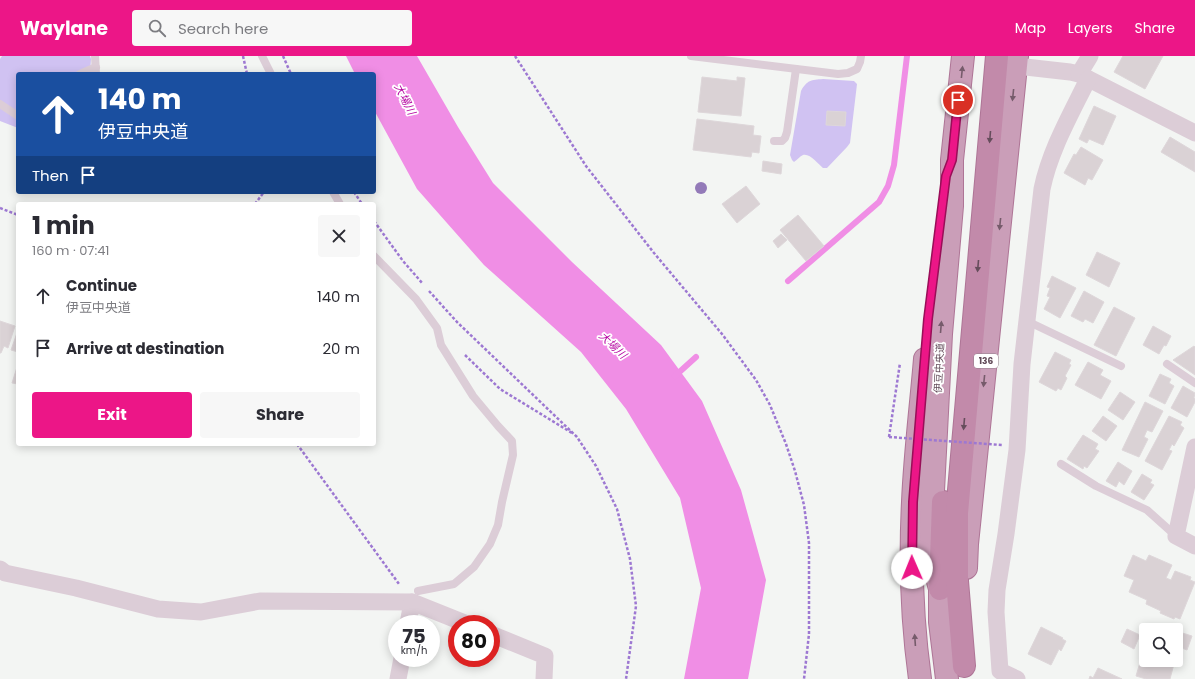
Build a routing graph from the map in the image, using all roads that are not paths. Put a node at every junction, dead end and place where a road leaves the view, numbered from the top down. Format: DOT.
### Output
graph roads {
  1 [pos="95,56"];
  2 [pos="262,56"];
  3 [pos="691,56"];
  4 [pos="861,56"];
  5 [pos="963,56"];
  6 [pos="982,56"];
  7 [pos="997,56"];
  8 [pos="1090,56"];
  9 [pos="710,57"];
  10 [pos="1016,61"];
  11 [pos="796,69"];
  12 [pos="96,70"];
  13 [pos="270,72"];
  14 [pos="1084,76"];
  15 [pos="0,104"];
  16 [pos="16,115"];
  17 [pos="1195,133"];
  18 [pos="774,141"];
  19 [pos="952,160"];
  20 [pos="376,258"];
  21 [pos="1027,321"];
  22 [pos="1167,364"];
  23 [pos="1121,366"];
  24 [pos="1195,383"];
  25 [pos="1195,447"];
  26 [pos="1060,464"];
  27 [pos="1176,536"];
  28 [pos="1195,546"];
  29 [pos="0,569"];
  30 [pos="940,589"];
  31 [pos="415,597"];
  32 [pos="410,615"];
  33 [pos="450,615"];
  34 [pos="500,638"];
  35 [pos="400,667"];
  36 [pos="965,672"];
  37 [pos="398,679"];
  38 [pos="544,679"];
  39 [pos="920,679"];
  40 [pos="947,679"];
  41 [pos="1017,679"];
  1 -- 12 [label="lane"];
  2 -- 13 [label="lane"];
  3 -- 9 [label="lane"];
  4 -- 11 [label="lane"];
  19 -- 5 [label="highway, 伊豆中央道, one-way"];
  6 -- 30 [label="highway"];
  7 -- 36 [label="highway, one-way"];
  8 -- 14 [label="street"];
  9 -- 11 [label="lane"];
  10 -- 14 [label="street"];
  10 -- 36 [label="highway, 136, one-way"];
  11 -- 18 [label="lane"];
  14 -- 17 [label="street"];
  14 -- 21 [label="street"];
  15 -- 16 [label="lane"];
  30 -- 19 [label="highway, 伊豆中央道, one-way"];
  39 -- 19 [label="highway, one-way"];
  20 -- 31 [label="lane"];
  21 -- 23 [label="lane"];
  21 -- 41 [label="street"];
  22 -- 24 [label="lane"];
  25 -- 27 [label="street"];
  26 -- 27 [label="lane"];
  27 -- 28 [label="street"];
  29 -- 31 [label="street"];
  30 -- 40 [label="highway, 伊豆中央道"];
  31 -- 32 [label="street"];
  31 -- 33 [label="street"];
  34 -- 38 [label="street"];
  35 -- 37 [label="street"];
}
